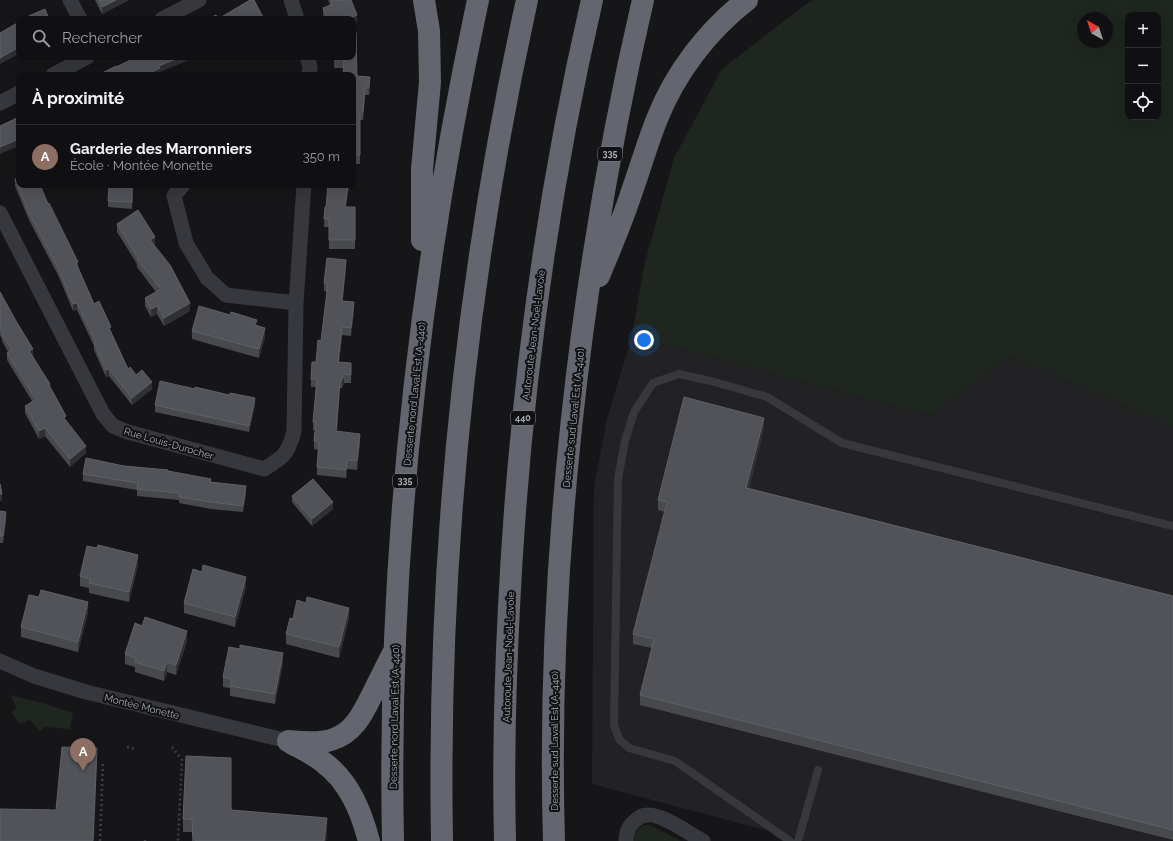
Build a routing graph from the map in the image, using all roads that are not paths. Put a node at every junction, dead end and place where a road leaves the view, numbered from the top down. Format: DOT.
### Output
graph roads {
  1 [pos="70,0"];
  2 [pos="200,0"];
  3 [pos="291,0"];
  4 [pos="424,0"];
  5 [pos="478,0"];
  6 [pos="527,0"];
  7 [pos="592,0"];
  8 [pos="643,0"];
  9 [pos="747,0"];
  10 [pos="78,16"];
  11 [pos="168,16"];
  12 [pos="296,16"];
  13 [pos="81,60"];
  14 [pos="308,60"];
  15 [pos="59,72"];
  16 [pos="309,72"];
  17 [pos="16,95"];
  18 [pos="0,103"];
  19 [pos="181,188"];
  20 [pos="304,188"];
  21 [pos="0,213"];
  22 [pos="296,303"];
  23 [pos="586,310"];
  24 [pos="422,315"];
  25 [pos="1173,526"];
  26 [pos="395,649"];
  27 [pos="0,661"];
  28 [pos="288,741"];
  29 [pos="818,770"];
  30 [pos="369,841"];
  31 [pos="393,841"];
  32 [pos="442,841"];
  33 [pos="505,841"];
  34 [pos="554,841"];
  35 [pos="626,841"];
  36 [pos="703,841"];
  37 [pos="790,841"];
  38 [pos="798,841"];
  1 -- 10 [label="street"];
  2 -- 11 [label="street"];
  3 -- 12 [label="street"];
  4 -- 24 [label="highway, 335"];
  5 -- 24 [label="highway, Desserte nord Laval Est (A-440)"];
  6 -- 32 [label="highway"];
  7 -- 33 [label="highway, Autoroute Jean-Noël-Lavoie / 440"];
  8 -- 23 [label="highway, Desserte sud Laval Est (A-440) / 335"];
  9 -- 23 [label="highway"];
  13 -- 15 [label="street"];
  14 -- 16 [label="street"];
  17 -- 18 [label="street"];
  19 -- 22 [label="street"];
  20 -- 22 [label="street, Rue Louis-Durocher"];
  21 -- 22 [label="street, Rue Louis-Durocher"];
  23 -- 34 [label="highway, Desserte sud Laval Est (A-440) / 335"];
  24 -- 26 [label="highway, Desserte nord Laval Est (A-440) / 335"];
  25 -- 37 [label="lane"];
  26 -- 28 [label="highway"];
  26 -- 31 [label="highway, Desserte nord Laval Est (A-440) / 335"];
  27 -- 28 [label="street, Montée Monette"];
  28 -- 30 [label="highway"];
  29 -- 38 [label="lane"];
  35 -- 36 [label="street"];
}
